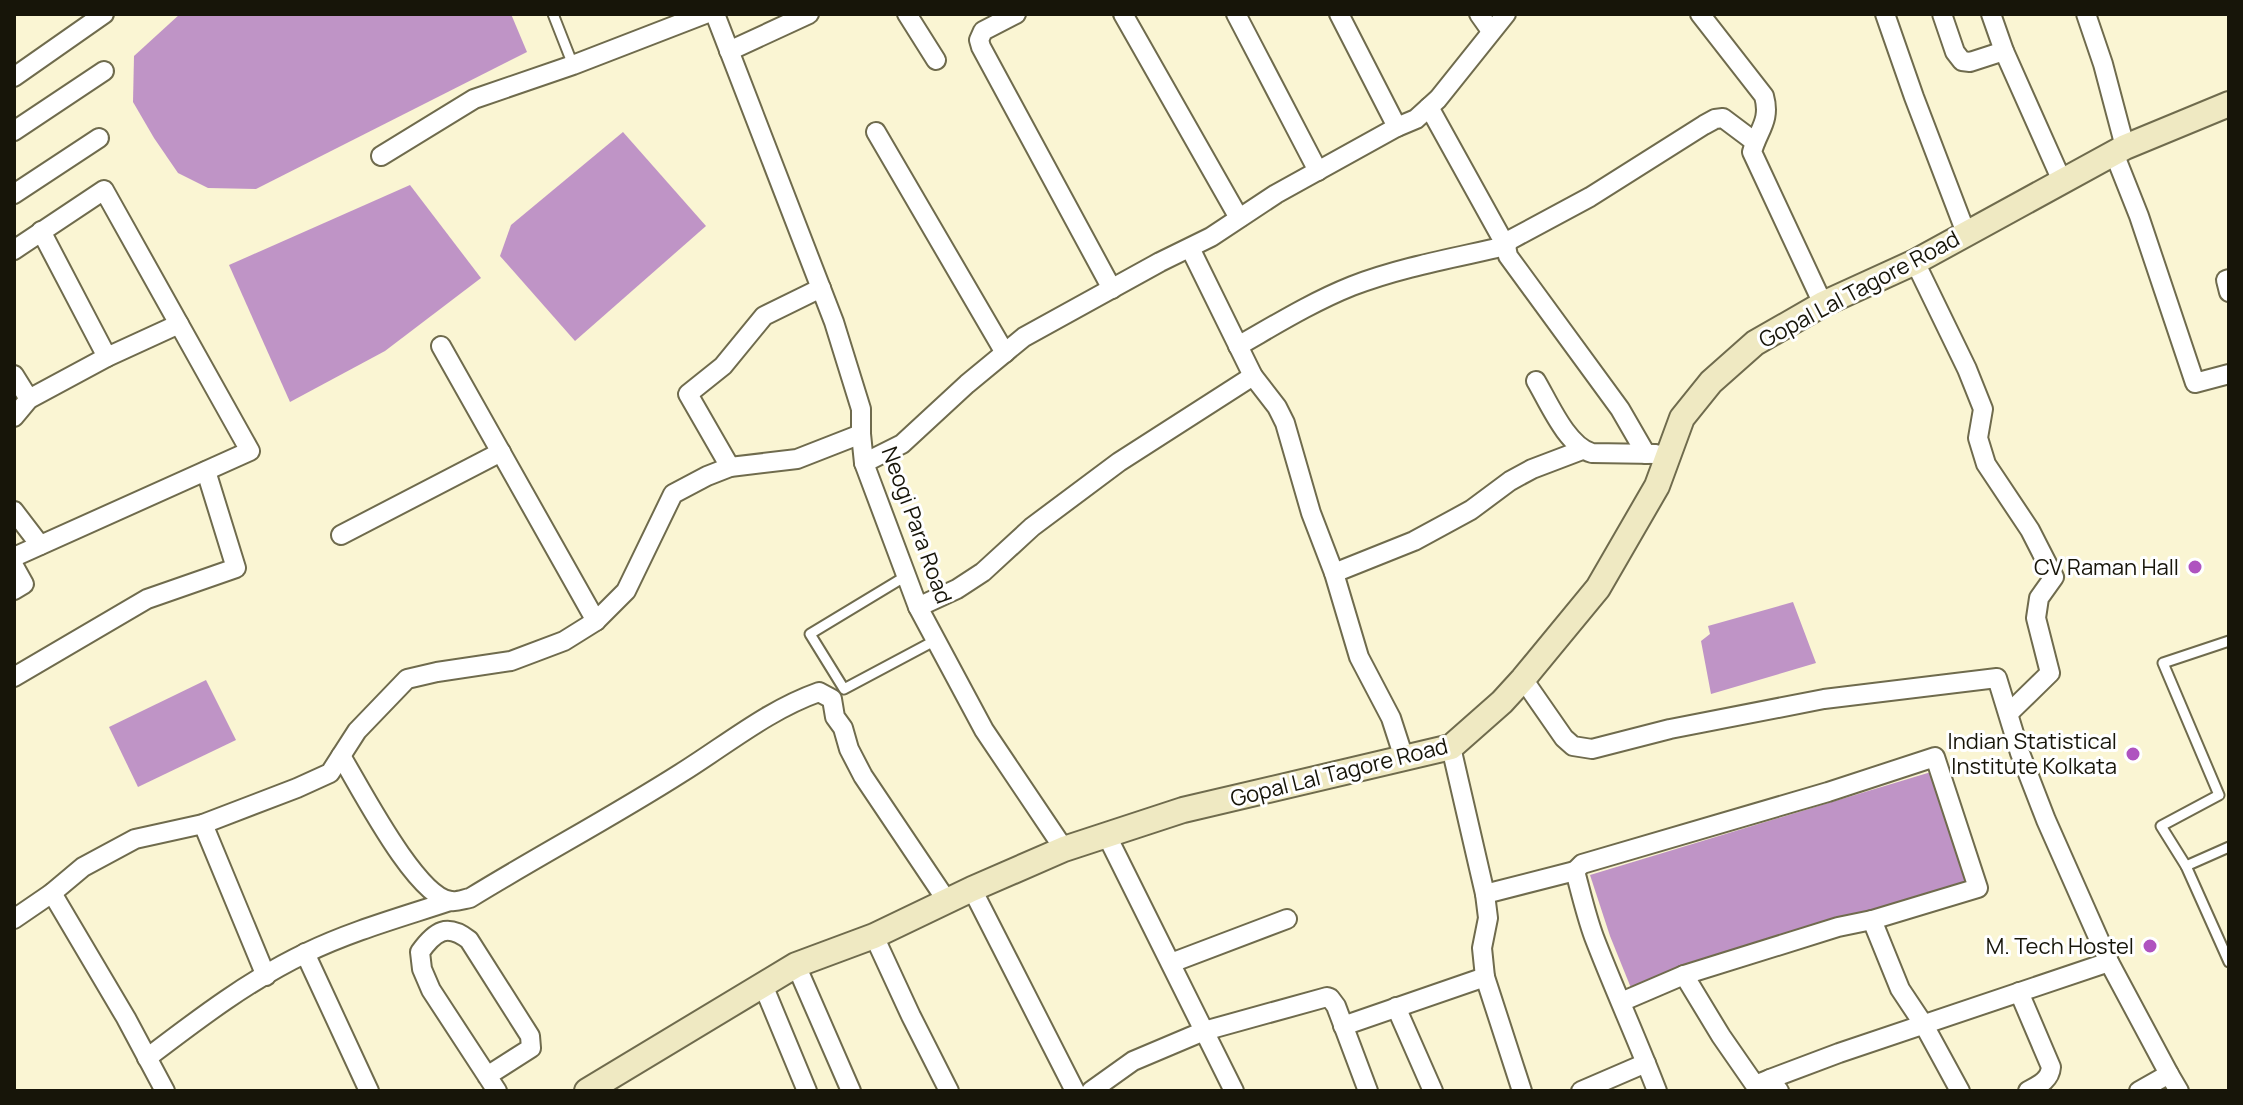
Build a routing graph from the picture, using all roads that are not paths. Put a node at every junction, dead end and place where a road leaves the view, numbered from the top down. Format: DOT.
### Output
graph roads {
  1 [pos="104,14"];
  2 [pos="553,14"];
  3 [pos="705,14"];
  4 [pos="715,14"];
  5 [pos="809,14"];
  6 [pos="907,14"];
  7 [pos="1016,14"];
  8 [pos="1123,14"];
  9 [pos="1236,14"];
  10 [pos="1339,14"];
  11 [pos="1479,14"];
  12 [pos="1506,14"];
  13 [pos="1700,14"];
  14 [pos="1885,14"];
  15 [pos="1942,14"];
  16 [pos="1991,14"];
  17 [pos="2086,14"];
  18 [pos="1491,31"];
  19 [pos="729,51"];
  20 [pos="2004,51"];
  21 [pos="936,60"];
  22 [pos="573,65"];
  23 [pos="104,71"];
  24 [pos="14,77"];
  25 [pos="2229,104"];
  26 [pos="1429,107"];
  27 [pos="1397,127"];
  28 [pos="14,131"];
  29 [pos="876,132"];
  30 [pos="99,138"];
  31 [pos="1755,142"];
  32 [pos="2119,150"];
  33 [pos="381,156"];
  34 [pos="1318,171"];
  35 [pos="2062,181"];
  36 [pos="14,194"];
  37 [pos="1239,218"];
  38 [pos="41,231"];
  39 [pos="1966,233"];
  40 [pos="1506,246"];
  41 [pos="1190,248"];
  42 [pos="14,250"];
  43 [pos="1915,262"];
  44 [pos="2229,279"];
  45 [pos="821,288"];
  46 [pos="1112,289"];
  47 [pos="2229,292"];
  48 [pos="1823,304"];
  49 [pos="179,324"];
  50 [pos="441,346"];
  51 [pos="1238,346"];
  52 [pos="1005,353"];
  53 [pos="107,357"];
  54 [pos="2229,374"];
  55 [pos="14,375"];
  56 [pos="1253,376"];
  57 [pos="1536,381"];
  58 [pos="29,399"];
  59 [pos="14,417"];
  60 [pos="861,434"];
  61 [pos="1582,450"];
  62 [pos="501,452"];
  63 [pos="1657,454"];
  64 [pos="864,463"];
  65 [pos="730,467"];
  66 [pos="206,471"];
  67 [pos="14,511"];
  68 [pos="341,535"];
  69 [pos="40,545"];
  70 [pos="14,557"];
  71 [pos="14,566"];
  72 [pos="1334,573"];
  73 [pos="906,576"];
  74 [pos="14,590"];
  75 [pos="918,607"];
  76 [pos="596,621"];
  77 [pos="936,640"];
  78 [pos="2229,641"];
  79 [pos="14,677"];
  80 [pos="1523,679"];
  81 [pos="2009,713"];
  82 [pos="1451,747"];
  83 [pos="341,756"];
  84 [pos="1404,758"];
  85 [pos="203,824"];
  86 [pos="1106,834"];
  87 [pos="2229,847"];
  88 [pos="1064,849"];
  89 [pos="2186,866"];
  90 [pos="1575,871"];
  91 [pos="972,889"];
  92 [pos="52,893"];
  93 [pos="1485,894"];
  94 [pos="450,901"];
  95 [pos="947,901"];
  96 [pos="14,919"];
  97 [pos="1287,919"];
  98 [pos="1872,920"];
  99 [pos="874,936"];
  100 [pos="305,953"];
  101 [pos="2109,962"];
  102 [pos="2229,962"];
  103 [pos="1171,963"];
  104 [pos="796,965"];
  105 [pos="1684,975"];
  106 [pos="266,976"];
  107 [pos="1485,977"];
  108 [pos="763,985"];
  109 [pos="2019,992"];
  110 [pos="1621,1002"];
  111 [pos="1396,1007"];
  112 [pos="1924,1025"];
  113 [pos="1343,1026"];
  114 [pos="1204,1031"];
  115 [pos="147,1058"];
  116 [pos="1646,1063"];
  117 [pos="2169,1074"];
  118 [pos="492,1084"];
  119 [pos="1774,1085"];
  120 [pos="165,1091"];
  121 [pos="369,1091"];
  122 [pos="587,1091"];
  123 [pos="807,1091"];
  124 [pos="851,1091"];
  125 [pos="949,1091"];
  126 [pos="1075,1091"];
  127 [pos="1091,1091"];
  128 [pos="1234,1091"];
  129 [pos="1368,1091"];
  130 [pos="1433,1091"];
  131 [pos="1522,1091"];
  132 [pos="1581,1091"];
  133 [pos="1657,1091"];
  134 [pos="1960,1091"];
  135 [pos="2028,1091"];
  136 [pos="2139,1091"];
  137 [pos="2179,1091"];
  1 -- 24 [label="street"];
  2 -- 22 [label="lane"];
  3 -- 22 [label="street"];
  4 -- 19 [label="street, Neogi Para Road"];
  5 -- 19 [label="street"];
  6 -- 21 [label="street"];
  7 -- 46 [label="street"];
  8 -- 37 [label="street"];
  9 -- 34 [label="street"];
  10 -- 27 [label="street"];
  11 -- 18 [label="street"];
  12 -- 18 [label="street"];
  13 -- 31 [label="street"];
  14 -- 39 [label="street"];
  15 -- 20 [label="street"];
  16 -- 20 [label="street"];
  17 -- 32 [label="street"];
  18 -- 26 [label="street"];
  19 -- 45 [label="street, Neogi Para Road"];
  20 -- 35 [label="street"];
  22 -- 33 [label="street"];
  23 -- 28 [label="street"];
  25 -- 32 [label="street, Gopal Lal Tagore Road"];
  26 -- 27 [label="street"];
  26 -- 40 [label="street"];
  27 -- 34 [label="street"];
  29 -- 52 [label="street"];
  30 -- 36 [label="street"];
  31 -- 40 [label="street"];
  31 -- 48 [label="street"];
  32 -- 35 [label="street, Gopal Lal Tagore Road"];
  32 -- 54 [label="street"];
  34 -- 37 [label="street"];
  35 -- 39 [label="street, Gopal Lal Tagore Road"];
  37 -- 41 [label="street"];
  38 -- 42 [label="street"];
  38 -- 49 [label="street"];
  38 -- 53 [label="street"];
  39 -- 43 [label="street, Gopal Lal Tagore Road"];
  40 -- 51 [label="street"];
  40 -- 63 [label="street"];
  41 -- 46 [label="street"];
  41 -- 51 [label="street"];
  43 -- 48 [label="street, Gopal Lal Tagore Road"];
  43 -- 81 [label="street"];
  44 -- 47 [label="street"];
  45 -- 60 [label="street, Neogi Para Road"];
  45 -- 65 [label="street"];
  46 -- 52 [label="street"];
  48 -- 63 [label="street, Gopal Lal Tagore Road"];
  49 -- 53 [label="street"];
  49 -- 66 [label="street"];
  50 -- 62 [label="street"];
  51 -- 56 [label="street"];
  52 -- 64 [label="street"];
  53 -- 58 [label="street"];
  55 -- 58 [label="street"];
  56 -- 72 [label="street"];
  56 -- 75 [label="street"];
  57 -- 61 [label="street"];
  58 -- 59 [label="street"];
  60 -- 64 [label="street, Neogi Para Road"];
  60 -- 65 [label="street"];
  61 -- 63 [label="street"];
  61 -- 72 [label="street"];
  62 -- 68 [label="street"];
  62 -- 76 [label="street"];
  63 -- 80 [label="street, Gopal Lal Tagore Road"];
  64 -- 73 [label="street, Neogi Para Road"];
  65 -- 76 [label="street"];
  66 -- 69 [label="street"];
  66 -- 79 [label="street"];
  67 -- 69 [label="street"];
  69 -- 70 [label="street"];
  71 -- 74 [label="street"];
  72 -- 84 [label="street"];
  73 -- 75 [label="street, Neogi Para Road"];
  73 -- 77 [label="lane"];
  75 -- 77 [label="street, Neogi Para Road"];
  76 -- 83 [label="street"];
  77 -- 88 [label="street, Neogi Para Road"];
  78 -- 89 [label="lane"];
  80 -- 81 [label="street"];
  80 -- 82 [label="street, Gopal Lal Tagore Road"];
  81 -- 101 [label="street"];
  82 -- 84 [label="street, Gopal Lal Tagore Road"];
  82 -- 93 [label="street"];
  83 -- 85 [label="street"];
  83 -- 94 [label="street"];
  84 -- 86 [label="street, Gopal Lal Tagore Road"];
  85 -- 92 [label="street"];
  85 -- 106 [label="street"];
  86 -- 88 [label="street, Gopal Lal Tagore Road"];
  86 -- 103 [label="street"];
  87 -- 89 [label="lane"];
  88 -- 91 [label="street, Gopal Lal Tagore Road"];
  89 -- 102 [label="lane"];
  90 -- 93 [label="street"];
  90 -- 98 [label="street"];
  90 -- 110 [label="street"];
  91 -- 95 [label="street, Gopal Lal Tagore Road"];
  91 -- 126 [label="street"];
  92 -- 96 [label="street"];
  92 -- 115 [label="street"];
  93 -- 107 [label="street"];
  94 -- 95 [label="street"];
  94 -- 100 [label="street"];
  95 -- 99 [label="street, Gopal Lal Tagore Road"];
  97 -- 103 [label="street"];
  98 -- 105 [label="street"];
  98 -- 112 [label="street"];
  99 -- 104 [label="street, Gopal Lal Tagore Road"];
  99 -- 125 [label="street"];
  100 -- 106 [label="street"];
  100 -- 121 [label="street"];
  101 -- 109 [label="street"];
  101 -- 117 [label="street"];
  103 -- 114 [label="street"];
  104 -- 108 [label="street, Gopal Lal Tagore Road"];
  104 -- 124 [label="street"];
  105 -- 110 [label="street"];
  105 -- 119 [label="street"];
  106 -- 115 [label="street"];
  107 -- 111 [label="street"];
  107 -- 131 [label="street"];
  108 -- 122 [label="street, Gopal Lal Tagore Road"];
  108 -- 123 [label="street"];
  109 -- 112 [label="street"];
  109 -- 135 [label="street"];
  110 -- 116 [label="street"];
  111 -- 113 [label="street"];
  111 -- 130 [label="street"];
  112 -- 119 [label="street"];
  112 -- 134 [label="street"];
  113 -- 114 [label="street"];
  113 -- 129 [label="street"];
  114 -- 127 [label="street"];
  114 -- 128 [label="street"];
  115 -- 120 [label="street"];
  116 -- 132 [label="street"];
  116 -- 133 [label="street"];
  117 -- 136 [label="street"];
  117 -- 137 [label="street"];
  118 -- 118 [label="street"];
}
